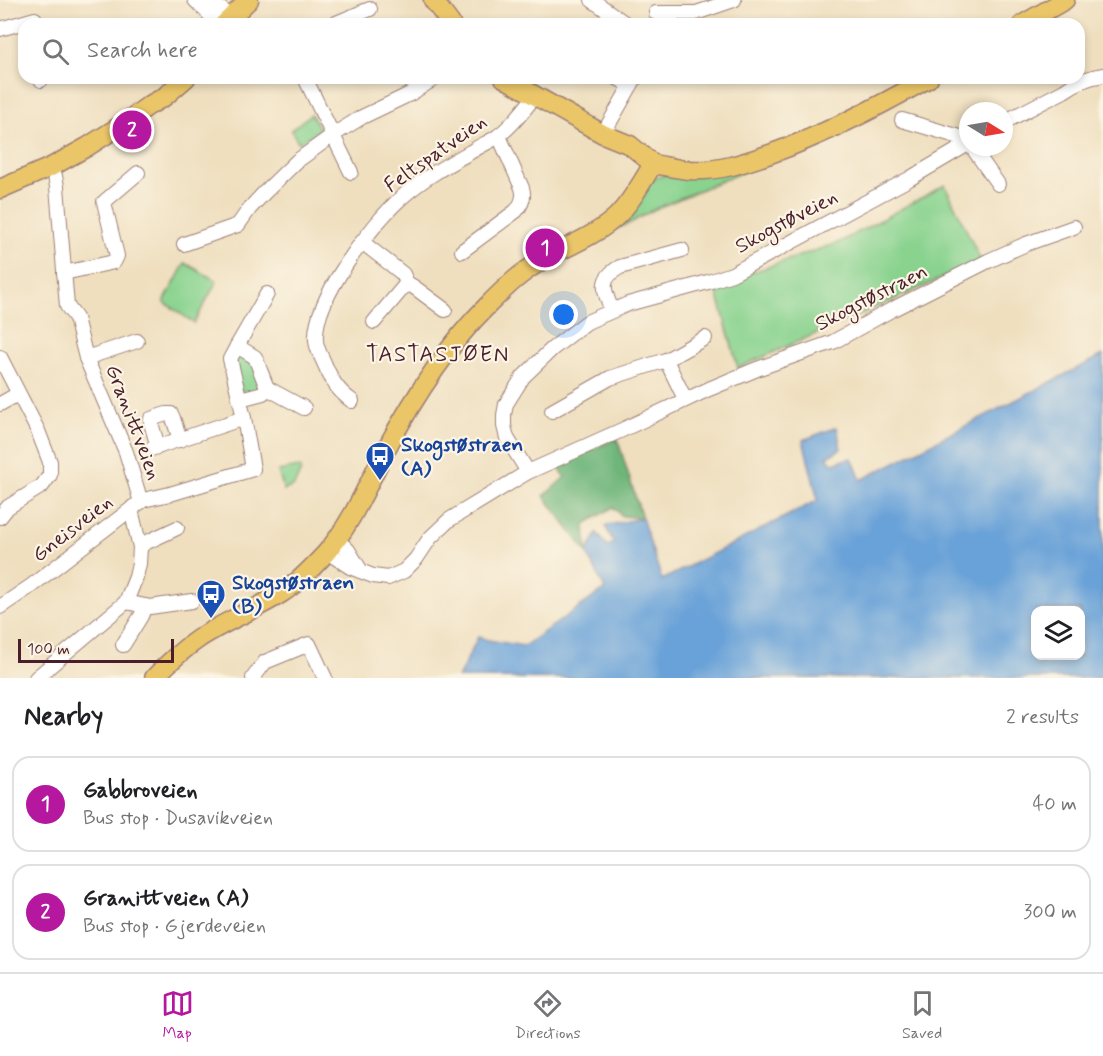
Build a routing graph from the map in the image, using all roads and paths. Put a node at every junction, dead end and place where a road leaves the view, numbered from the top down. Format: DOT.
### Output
graph roads {
  1 [pos="195,0"];
  2 [pos="249,0"];
  3 [pos="262,0"];
  4 [pos="433,0"];
  5 [pos="592,0"];
  6 [pos="734,0"];
  7 [pos="1065,0"];
  8 [pos="370,9"];
  9 [pos="656,13"];
  10 [pos="227,18"];
  11 [pos="233,18"];
  12 [pos="236,18"];
  13 [pos="348,18"];
  14 [pos="446,18"];
  15 [pos="618,18"];
  16 [pos="1034,18"];
  17 [pos="18,25"];
  18 [pos="0,29"];
  19 [pos="1103,75"];
  20 [pos="1085,79"];
  21 [pos="168,84"];
  22 [pos="179,84"];
  23 [pos="308,84"];
  24 [pos="426,84"];
  25 [pos="514,84"];
  26 [pos="631,84"];
  27 [pos="918,84"];
  28 [pos="1073,84"];
  29 [pos="535,96"];
  30 [pos="148,106"];
  31 [pos="1013,118"];
  32 [pos="902,120"];
  33 [pos="603,134"];
  34 [pos="333,135"];
  35 [pos="499,136"];
  36 [pos="959,137"];
  37 [pos="959,148"];
  38 [pos="978,156"];
  39 [pos="653,164"];
  40 [pos="51,167"];
  41 [pos="138,172"];
  42 [pos="351,172"];
  43 [pos="998,184"];
  44 [pos="0,189"];
  45 [pos="1074,227"];
  46 [pos="362,242"];
  47 [pos="184,244"];
  48 [pos="682,250"];
  49 [pos="462,251"];
  50 [pos="64,273"];
  51 [pos="407,283"];
  52 [pos="267,294"];
  53 [pos="445,310"];
  54 [pos="612,310"];
  55 [pos="374,322"];
  56 [pos="705,338"];
  57 [pos="137,341"];
  58 [pos="237,346"];
  59 [pos="0,357"];
  60 [pos="86,358"];
  61 [pos="666,360"];
  62 [pos="267,388"];
  63 [pos="18,394"];
  64 [pos="240,399"];
  65 [pos="685,399"];
  66 [pos="352,401"];
  67 [pos="0,404"];
  68 [pos="304,408"];
  69 [pos="552,411"];
  70 [pos="244,418"];
  71 [pos="180,440"];
  72 [pos="528,472"];
  73 [pos="137,505"];
  74 [pos="0,517"];
  75 [pos="177,528"];
  76 [pos="332,546"];
  77 [pos="140,547"];
  78 [pos="192,601"];
  79 [pos="126,603"];
  80 [pos="145,606"];
  81 [pos="0,607"];
  82 [pos="123,645"];
  83 [pos="36,678"];
  84 [pos="154,678"];
  85 [pos="253,678"];
  86 [pos="325,678"];
  1 -- 10 [label="street"];
  2 -- 11 [label="main road"];
  3 -- 12 [label="main road"];
  4 -- 14 [label="main road"];
  5 -- 15 [label="street"];
  6 -- 9 [label="street"];
  7 -- 16 [label="main road"];
  8 -- 13 [label="street"];
  17 -- 18 [label="street"];
  19 -- 20 [label="street"];
  21 -- 30 [label="main road"];
  22 -- 30 [label="main road"];
  23 -- 34 [label="street"];
  24 -- 34 [label="street"];
  25 -- 29 [label="main road"];
  26 -- 33 [label="street"];
  27 -- 39 [label="main road"];
  28 -- 31 [label="street"];
  29 -- 33 [label="main road"];
  29 -- 35 [label="street, Feltspatveien"];
  30 -- 40 [label="main road"];
  32 -- 36 [label="street"];
  33 -- 39 [label="main road"];
  34 -- 42 [label="street"];
  34 -- 47 [label="street"];
  35 -- 46 [label="street, Feltspatveien"];
  35 -- 49 [label="street"];
  37 -- 54 [label="street, Skogstøveien"];
  38 -- 43 [label="street"];
  39 -- 76 [label="main road"];
  40 -- 44 [label="main road"];
  40 -- 50 [label="street, Granittveien"];
  41 -- 50 [label="street"];
  45 -- 65 [label="street, Skogstøstraen"];
  46 -- 51 [label="street"];
  46 -- 66 [label="street, Feltspatveien"];
  48 -- 54 [label="street"];
  50 -- 60 [label="street, Granittveien"];
  51 -- 53 [label="street"];
  51 -- 55 [label="street"];
  52 -- 58 [label="street"];
  54 -- 72 [label="street, Skogstøveien"];
  56 -- 61 [label="street"];
  57 -- 60 [label="street, Granittveien"];
  58 -- 62 [label="street"];
  58 -- 64 [label="street"];
  59 -- 63 [label="street"];
  60 -- 73 [label="street, Granittveien"];
  61 -- 65 [label="street"];
  61 -- 69 [label="street"];
  62 -- 64 [label="street"];
  62 -- 68 [label="street"];
  63 -- 67 [label="street"];
  63 -- 74 [label="street"];
  64 -- 70 [label="street"];
  65 -- 72 [label="street, Skogstøstraen"];
  70 -- 71 [label="street"];
  70 -- 73 [label="street"];
  71 -- 71 [label="street"];
  72 -- 76 [label="street, Skogstøstraen"];
  73 -- 77 [label="street, Granittveien"];
  73 -- 81 [label="street, Gneisveien"];
  75 -- 77 [label="street"];
  76 -- 84 [label="main road"];
  77 -- 79 [label="street"];
  78 -- 80 [label="street"];
  79 -- 80 [label="street"];
  79 -- 83 [label="street"];
  80 -- 82 [label="street"];
  85 -- 86 [label="street"];
}
